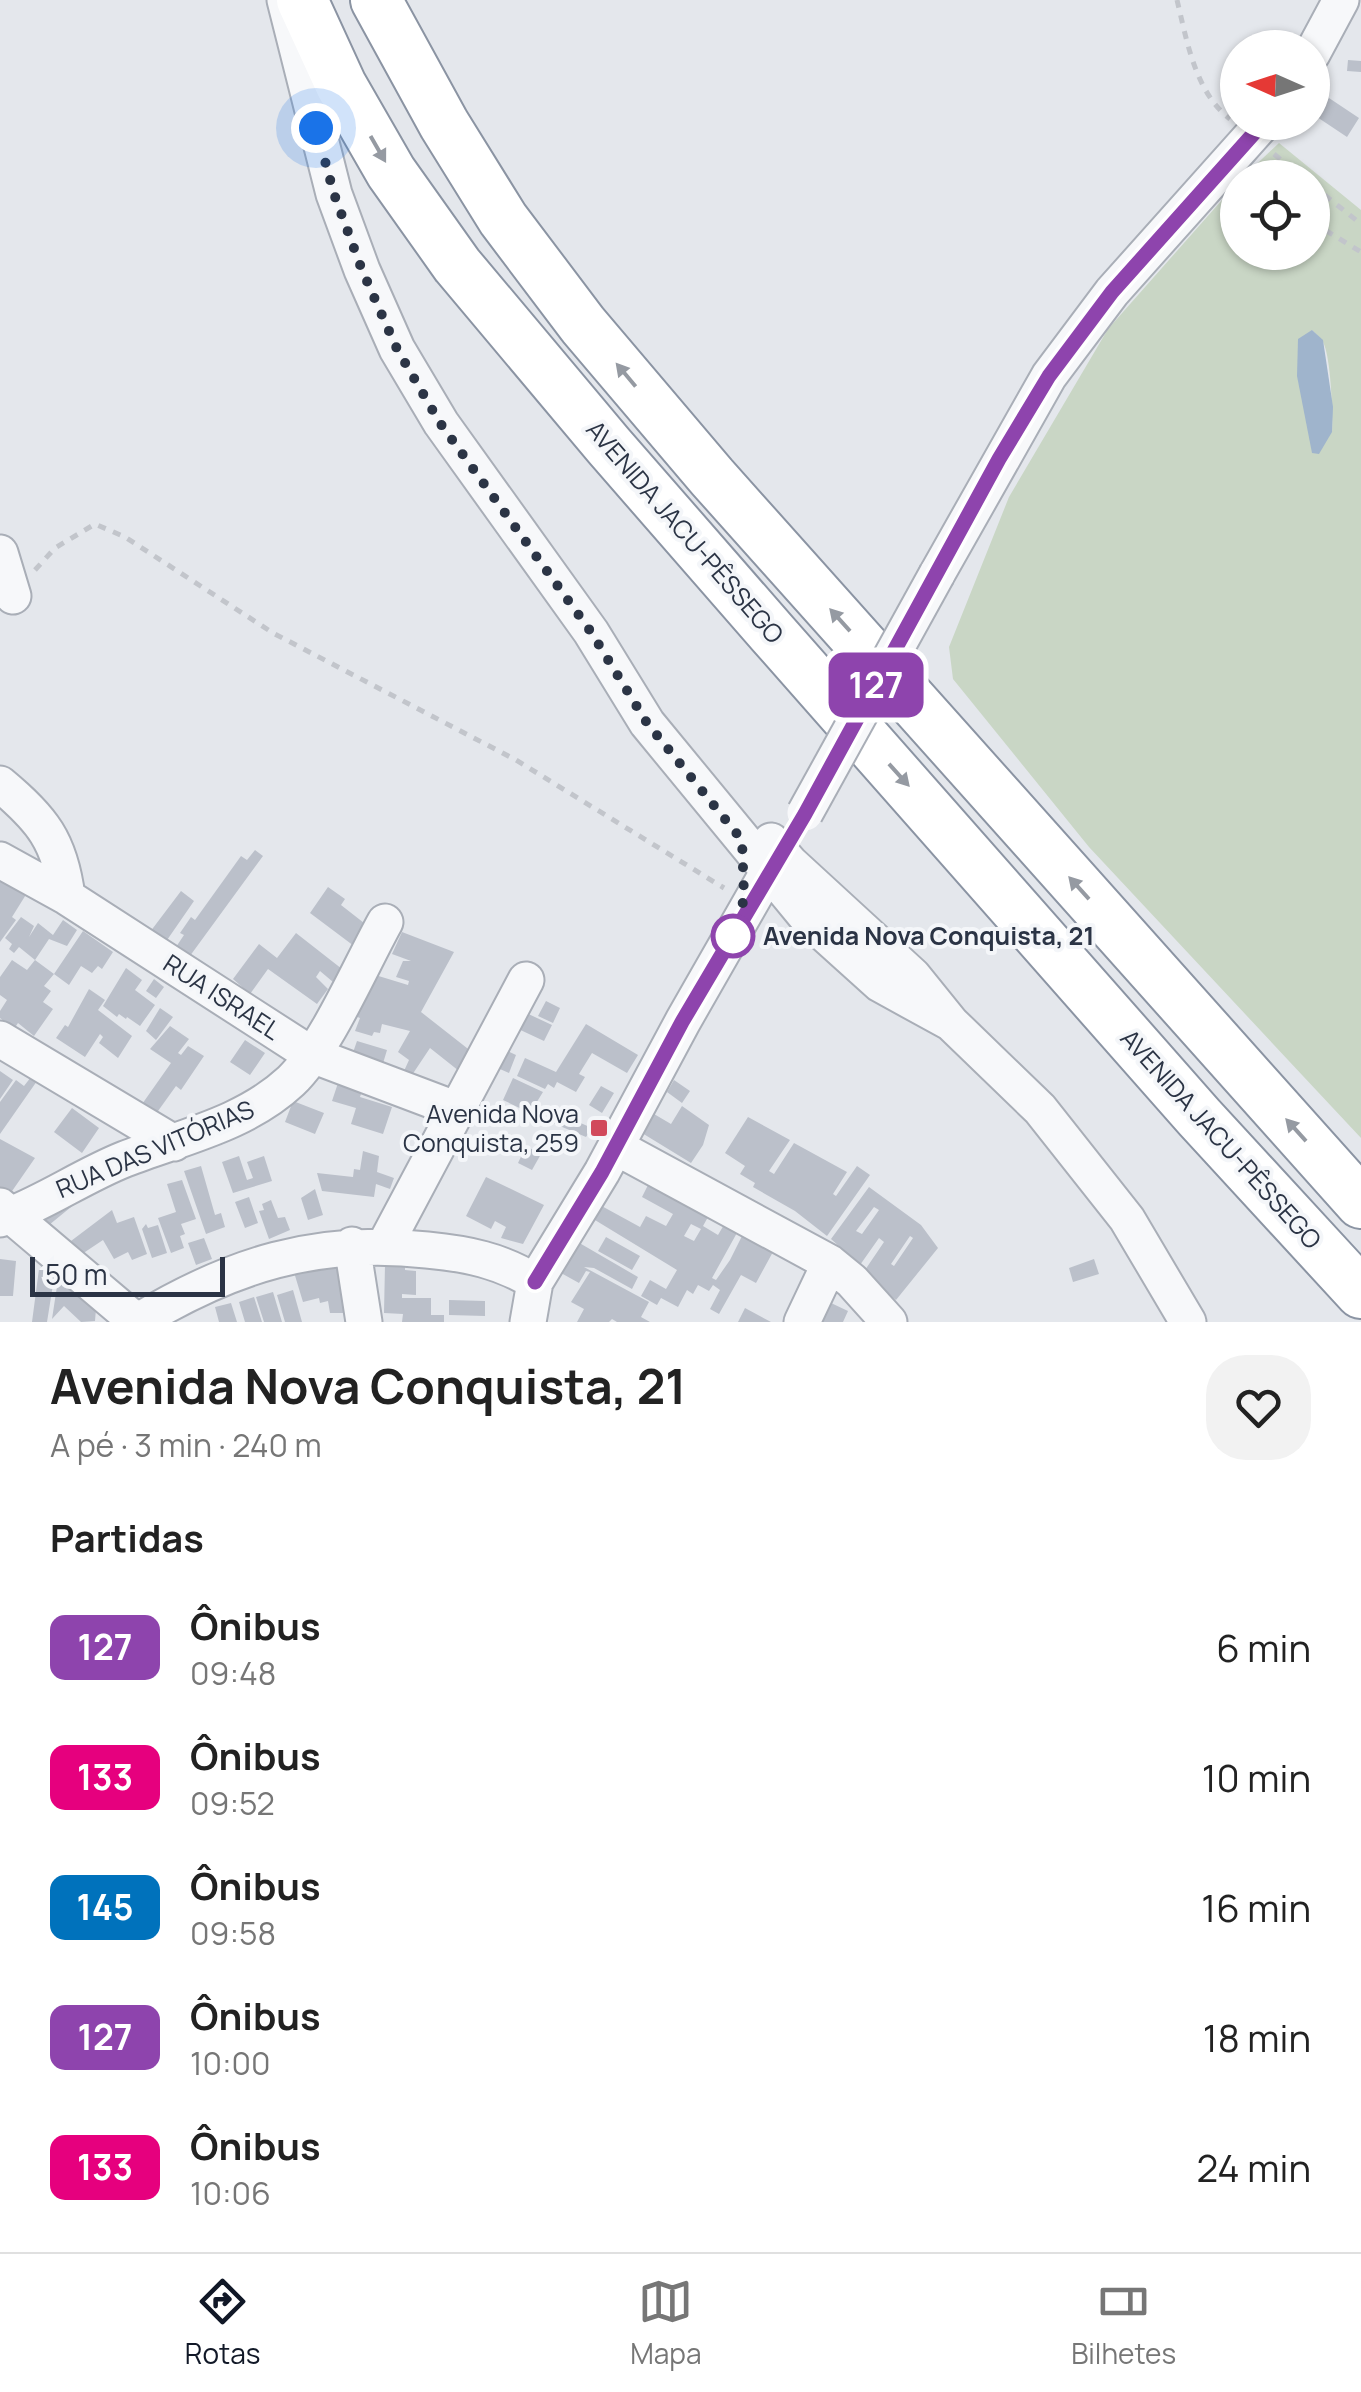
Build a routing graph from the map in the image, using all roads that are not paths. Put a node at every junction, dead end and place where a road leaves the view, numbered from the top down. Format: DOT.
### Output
graph roads {
  1 [pos="285,0"];
  2 [pos="302,0"];
  3 [pos="376,0"];
  4 [pos="1340,0"];
  5 [pos="1324,30"];
  6 [pos="1249,140"];
  7 [pos="0,553"];
  8 [pos="13,596"];
  9 [pos="591,632"];
  10 [pos="0,784"];
  11 [pos="742,840"];
  12 [pos="0,860"];
  13 [pos="783,866"];
  14 [pos="67,897"];
  15 [pos="739,919"];
  16 [pos="810,920"];
  17 [pos="384,922"];
  18 [pos="526,980"];
  19 [pos="951,1023"];
  20 [pos="0,1039"];
  21 [pos="312,1056"];
  22 [pos="455,1109"];
  23 [pos="174,1144"];
  24 [pos="616,1147"];
  25 [pos="1361,1203"];
  26 [pos="4,1213"];
  27 [pos="368,1245"];
  28 [pos="830,1263"];
  29 [pos="535,1282"];
  30 [pos="1361,1294"];
  31 [pos="137,1322"];
  32 [pos="364,1322"];
  33 [pos="528,1322"];
  34 [pos="802,1322"];
  35 [pos="889,1322"];
  36 [pos="1188,1322"];
  1 -- 9 [label="street"];
  2 -- 30 [label="highway, AVENIDA JACU-PÊSSEGO, one-way"];
  25 -- 3 [label="highway, one-way"];
  4 -- 5 [label="street"];
  6 -- 13 [label="street, bridge"];
  7 -- 8 [label="street"];
  9 -- 11 [label="street"];
  9 -- 13 [label="street"];
  10 -- 14 [label="street"];
  11 -- 13 [label="street"];
  11 -- 15 [label="street"];
  12 -- 14 [label="street, RUA ISRAEL"];
  13 -- 15 [label="street"];
  13 -- 16 [label="street"];
  13 -- 19 [label="street"];
  14 -- 21 [label="street, RUA ISRAEL"];
  15 -- 16 [label="street"];
  15 -- 24 [label="street"];
  16 -- 19 [label="street"];
  17 -- 21 [label="street, RUA DAS VITÓRIAS"];
  18 -- 22 [label="street"];
  19 -- 36 [label="street"];
  20 -- 23 [label="street"];
  21 -- 22 [label="street, RUA ISRAEL"];
  21 -- 23 [label="street, RUA DAS VITÓRIAS"];
  22 -- 27 [label="street"];
  23 -- 26 [label="street, RUA DAS VITÓRIAS"];
  24 -- 28 [label="street"];
  24 -- 29 [label="street"];
  26 -- 31 [label="street"];
  27 -- 29 [label="street"];
  27 -- 31 [label="street"];
  27 -- 32 [label="street"];
  28 -- 34 [label="street"];
  28 -- 35 [label="street"];
  29 -- 33 [label="street"];
}
